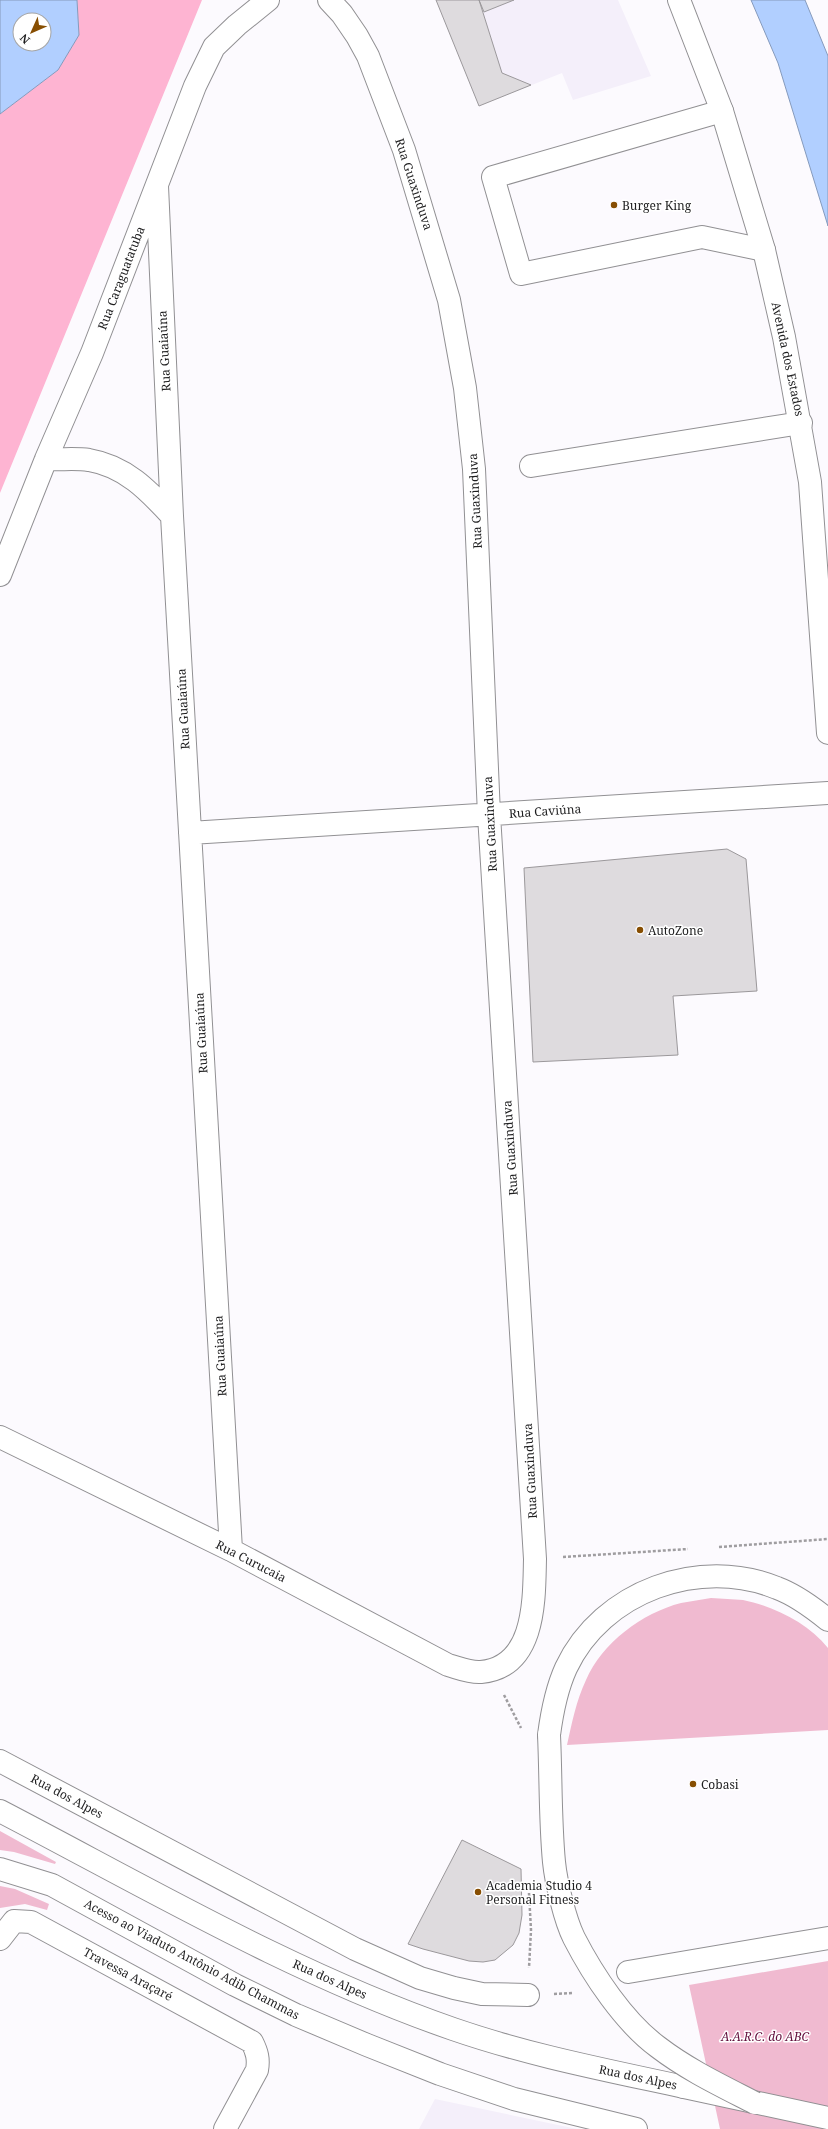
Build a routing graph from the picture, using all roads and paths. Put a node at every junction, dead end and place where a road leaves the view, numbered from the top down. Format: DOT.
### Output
graph roads {
  1 [pos="268,0"];
  2 [pos="329,0"];
  3 [pos="679,0"];
  4 [pos="722,111"];
  5 [pos="157,186"];
  6 [pos="764,250"];
  7 [pos="801,423"];
  8 [pos="46,459"];
  9 [pos="531,466"];
  10 [pos="172,516"];
  11 [pos="0,575"];
  12 [pos="828,733"];
  13 [pos="828,793"];
  14 [pos="489,815"];
  15 [pos="190,833"];
  16 [pos="0,1437"];
  17 [pos="828,1539"];
  18 [pos="717,1547"];
  19 [pos="693,1548"];
  20 [pos="231,1550"];
  21 [pos="535,1559"];
  22 [pos="828,1620"];
  23 [pos="502,1666"];
  24 [pos="0,1761"];
  25 [pos="0,1811"];
  26 [pos="0,1869"];
  27 [pos="828,1938"];
  28 [pos="0,1939"];
  29 [pos="628,1972"];
  30 [pos="578,1993"];
  31 [pos="528,1995"];
  32 [pos="755,2103"];
  33 [pos="828,2118"];
  34 [pos="225,2129"];
  35 [pos="636,2129"];
  1 -- 5 [label="main road, Rua Caraguatatuba"];
  2 -- 14 [label="main road, Rua Guaxinduva"];
  3 -- 4 [label="main road, Avenida dos Estados"];
  4 -- 6 [label="main road, Avenida dos Estados"];
  4 -- 6 [label="main road"];
  5 -- 8 [label="main road, Rua Caraguatatuba"];
  5 -- 10 [label="main road, Rua Guaiaúna"];
  6 -- 7 [label="main road, Avenida dos Estados"];
  7 -- 9 [label="main road"];
  7 -- 12 [label="main road, Avenida dos Estados"];
  8 -- 10 [label="main road"];
  8 -- 11 [label="main road, Rua Caraguatatuba"];
  10 -- 15 [label="main road, Rua Guaiaúna"];
  13 -- 14 [label="main road, Rua Caviúna"];
  14 -- 15 [label="main road, Rua Caviúna"];
  14 -- 21 [label="main road, Rua Guaxinduva"];
  15 -- 20 [label="main road, Rua Guaiaúna"];
  16 -- 20 [label="main road, Rua Curucaia"];
  17 -- 18 [label="path"];
  19 -- 21 [label="path"];
  20 -- 23 [label="main road, Rua Curucaia"];
  21 -- 23 [label="main road, Rua Guaxinduva"];
  22 -- 32 [label="main road, bridge"];
  24 -- 31 [label="main road, Rua dos Alpes"];
  25 -- 32 [label="main road, Rua dos Alpes, bridge"];
  26 -- 35 [label="main road, Acesso ao Viaduto Antônio Adib Chammas"];
  27 -- 29 [label="main road"];
  28 -- 34 [label="main road, Travessa Araçaré"];
  30 -- 31 [label="path"];
  32 -- 33 [label="main road"];
}
